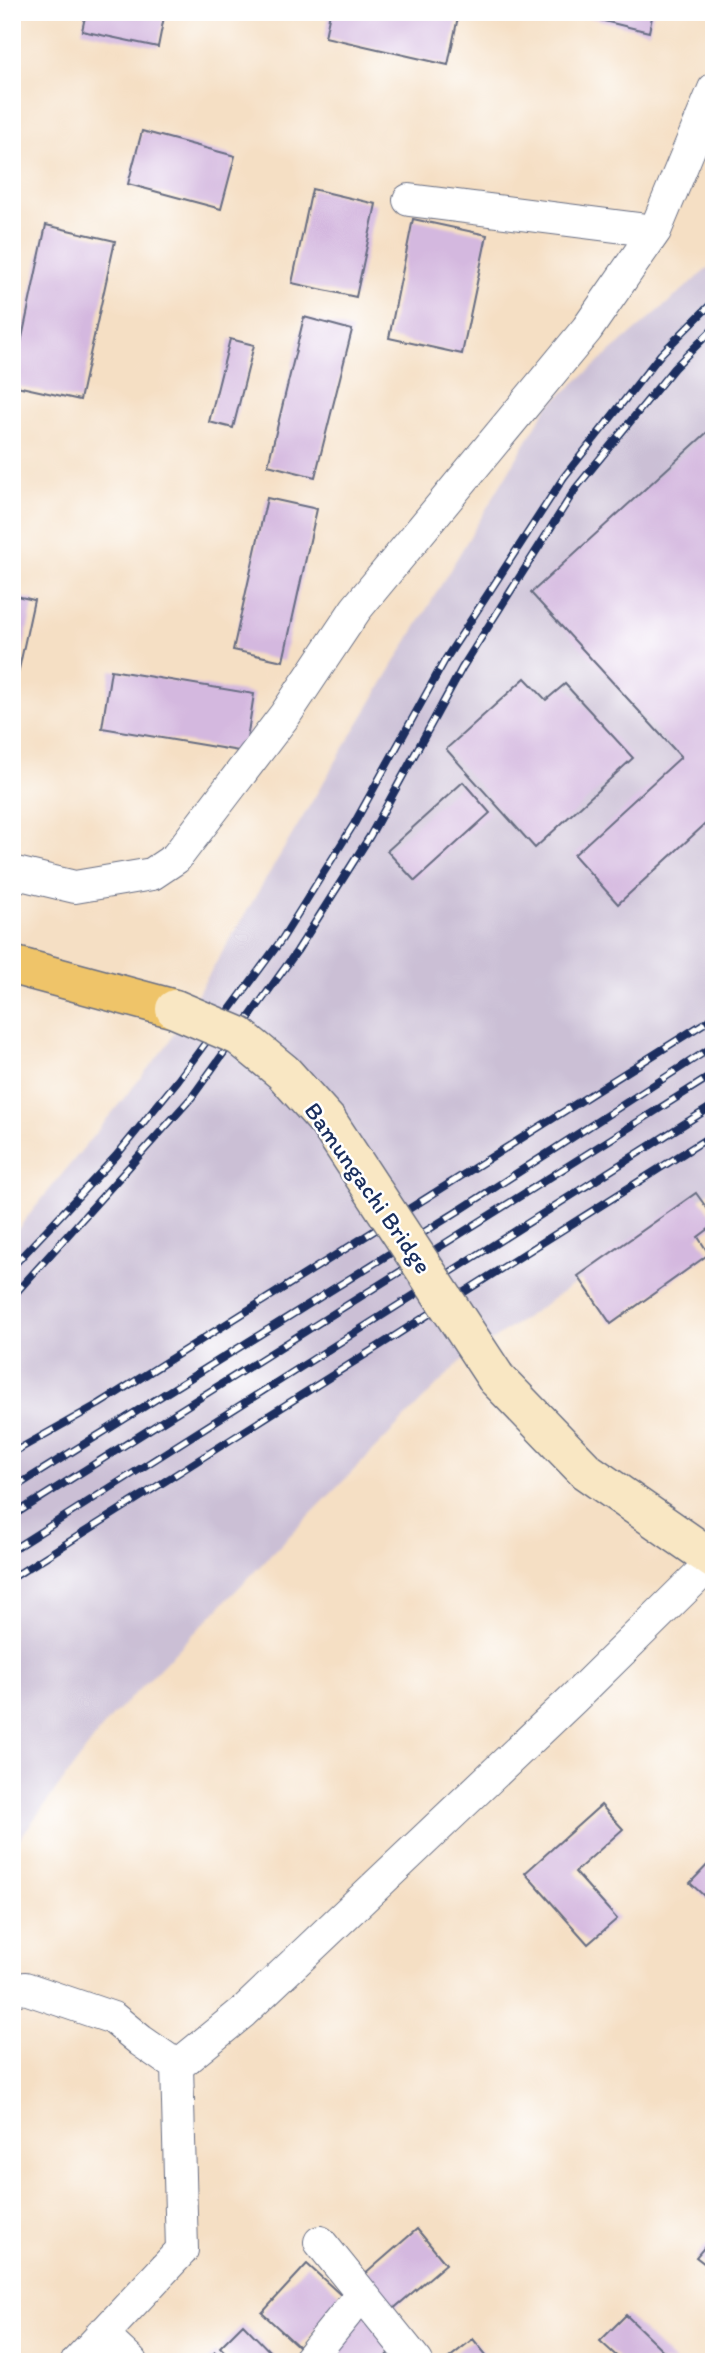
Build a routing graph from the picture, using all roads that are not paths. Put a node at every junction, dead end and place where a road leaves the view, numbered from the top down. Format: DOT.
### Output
graph roads {
  1 [pos="714,89"];
  2 [pos="409,200"];
  3 [pos="655,231"];
  4 [pos="12,872"];
  5 [pos="12,965"];
  6 [pos="714,1560"];
  7 [pos="12,1990"];
  8 [pos="177,2066"];
  9 [pos="320,2242"];
  10 [pos="362,2294"];
  11 [pos="101,2334"];
  12 [pos="77,2362"];
  13 [pos="131,2362"];
  14 [pos="307,2362"];
  15 [pos="416,2362"];
  1 -- 3 [label="street"];
  2 -- 3 [label="street"];
  3 -- 4 [label="street"];
  5 -- 6 [label="main road, Bamungachi Bridge, bridge"];
  6 -- 8 [label="street"];
  7 -- 8 [label="street"];
  8 -- 11 [label="street"];
  9 -- 10 [label="street"];
  10 -- 14 [label="street"];
  10 -- 15 [label="street"];
  11 -- 12 [label="street"];
  11 -- 13 [label="street"];
}
